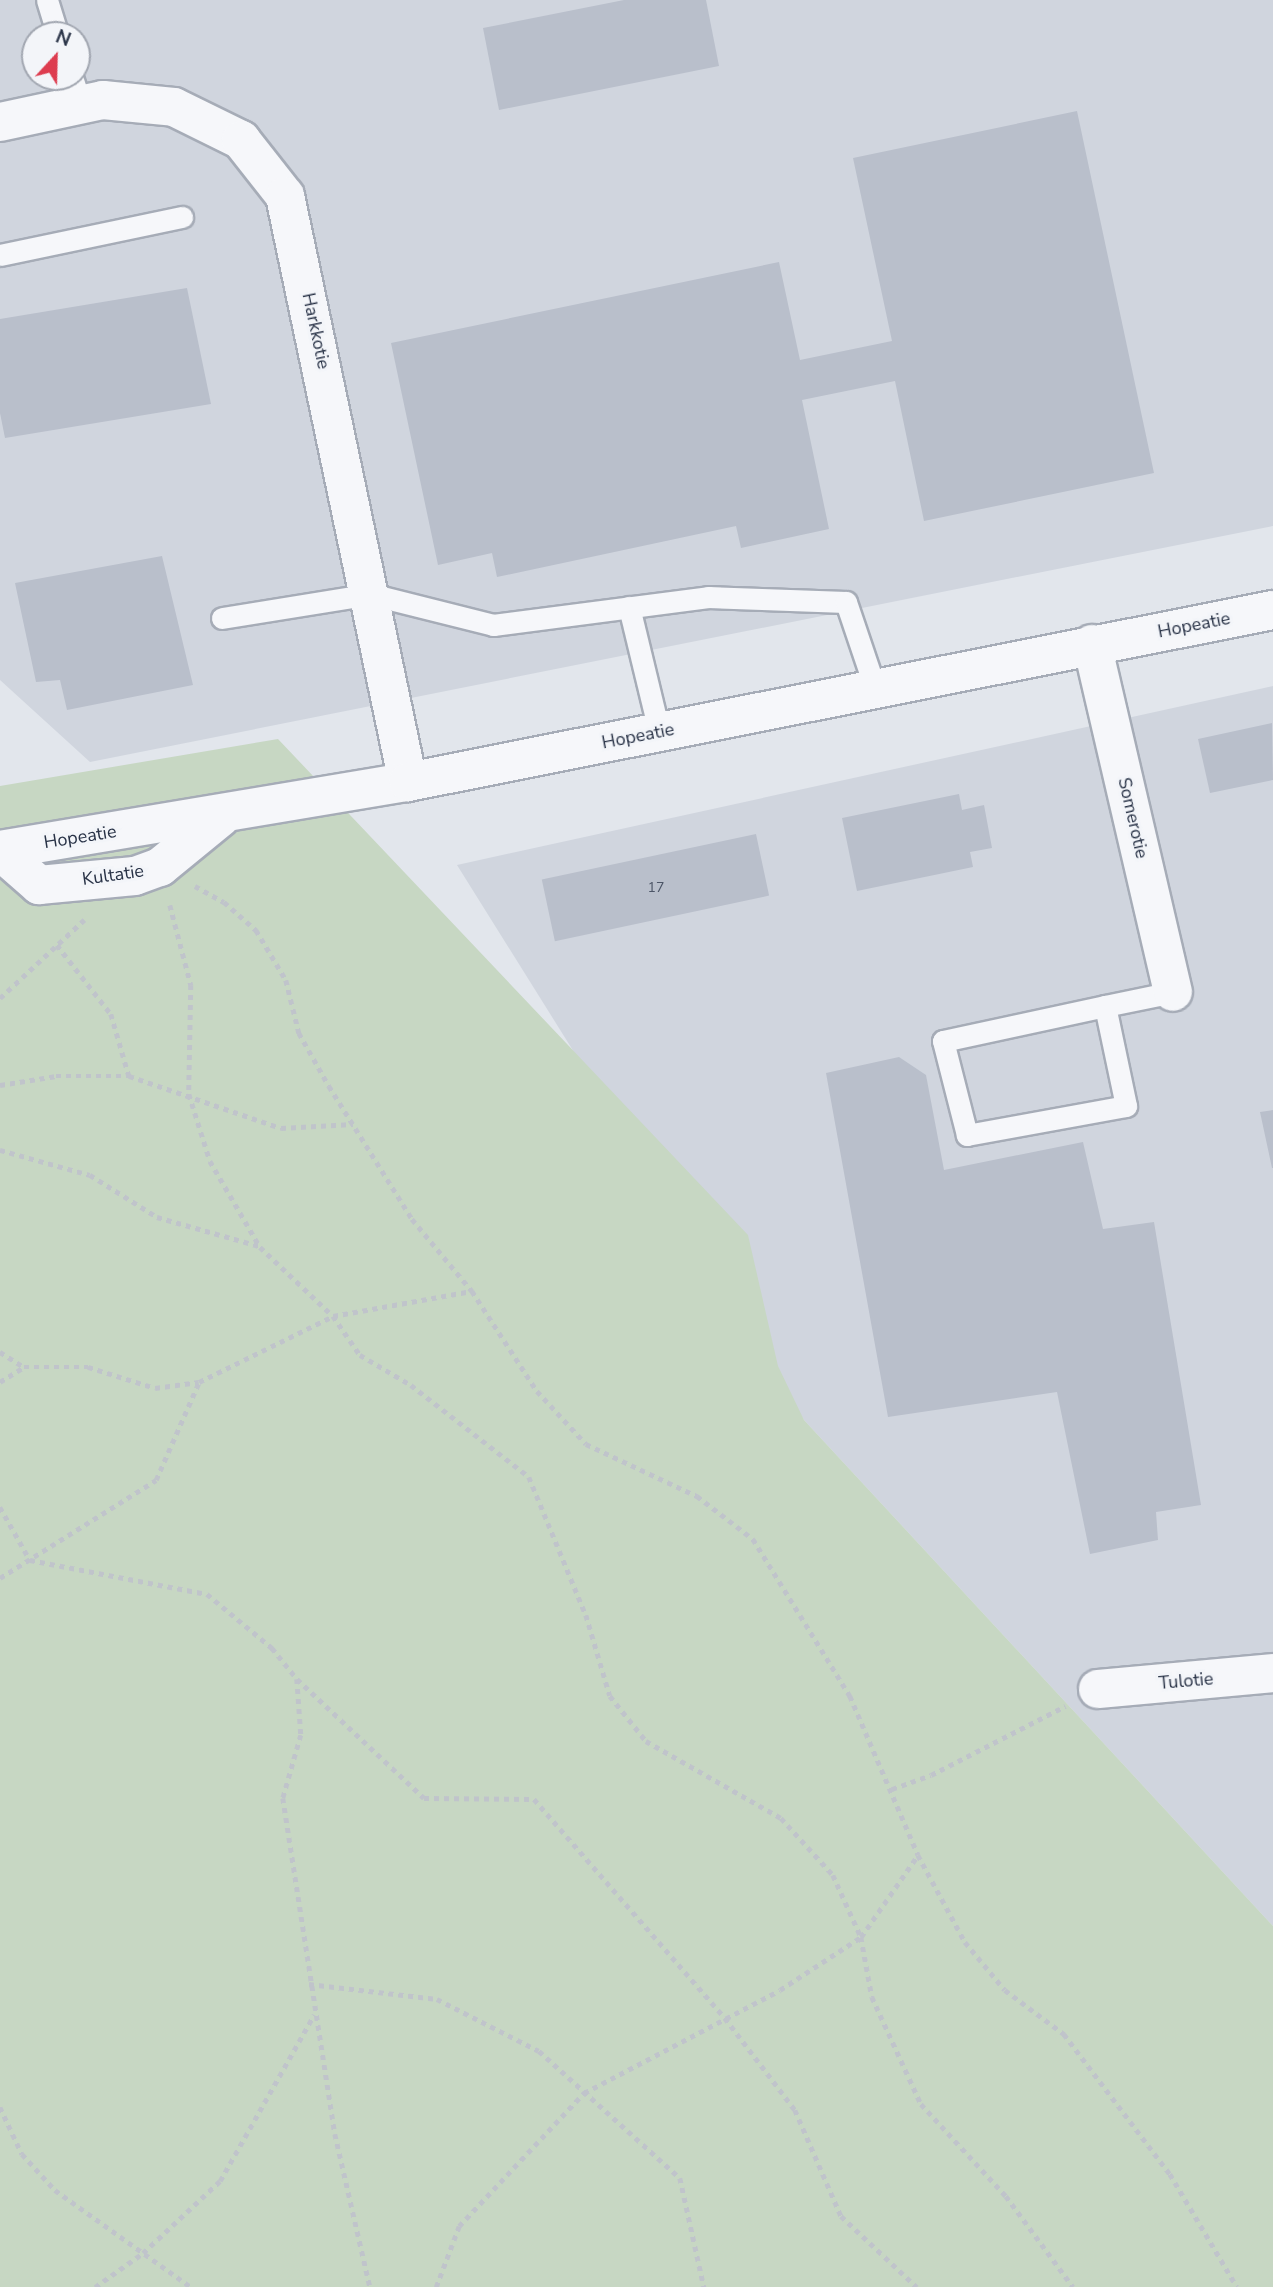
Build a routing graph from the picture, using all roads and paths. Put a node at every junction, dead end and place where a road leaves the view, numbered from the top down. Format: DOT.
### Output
graph roads {
  1 [pos="47,0"];
  2 [pos="54,21"];
  3 [pos="77,91"];
  4 [pos="0,122"];
  5 [pos="182,217"];
  6 [pos="0,255"];
  7 [pos="370,593"];
  8 [pos="629,607"];
  9 [pos="1273,610"];
  10 [pos="222,618"];
  11 [pos="1092,644"];
  12 [pos="876,688"];
  13 [pos="659,731"];
  14 [pos="408,782"];
  15 [pos="222,815"];
  16 [pos="0,850"];
  17 [pos="147,871"];
  18 [pos="57,945"];
  19 [pos="1173,992"];
  20 [pos="0,998"];
  21 [pos="1105,1006"];
  22 [pos="129,1076"];
  23 [pos="0,1085"];
  24 [pos="189,1094"];
  25 [pos="353,1125"];
  26 [pos="0,1150"];
  27 [pos="260,1247"];
  28 [pos="472,1291"];
  29 [pos="333,1316"];
  30 [pos="0,1352"];
  31 [pos="24,1367"];
  32 [pos="0,1382"];
  33 [pos="199,1382"];
  34 [pos="0,1507"];
  35 [pos="30,1560"];
  36 [pos="0,1578"];
  37 [pos="1273,1673"];
  38 [pos="297,1679"];
  39 [pos="1098,1689"];
  40 [pos="892,1788"];
  41 [pos="918,1855"];
  42 [pos="860,1937"];
  43 [pos="309,1984"];
  44 [pos="314,2015"];
  45 [pos="725,2018"];
  46 [pos="584,2094"];
  47 [pos="0,2107"];
  48 [pos="143,2253"];
  49 [pos="95,2287"];
  50 [pos="191,2287"];
  51 [pos="370,2287"];
  52 [pos="436,2287"];
  53 [pos="704,2287"];
  54 [pos="917,2287"];
  55 [pos="1073,2287"];
  56 [pos="1237,2287"];
  1 -- 2 [label="lane"];
  3 -- 4 [label="street, Harkkotie"];
  3 -- 7 [label="street, Harkkotie"];
  5 -- 6 [label="lane"];
  7 -- 8 [label="lane"];
  7 -- 10 [label="lane"];
  7 -- 14 [label="street, Harkkotie"];
  8 -- 12 [label="lane"];
  8 -- 13 [label="lane"];
  9 -- 11 [label="street, Hopeatie"];
  11 -- 12 [label="street, Hopeatie"];
  11 -- 19 [label="street, Somerotie"];
  12 -- 13 [label="street, Hopeatie"];
  13 -- 14 [label="street, Hopeatie"];
  14 -- 15 [label="street, Hopeatie"];
  15 -- 16 [label="street, Hopeatie"];
  15 -- 17 [label="street, Kultatie"];
  16 -- 17 [label="street, Kultatie"];
  17 -- 18 [label="path"];
  17 -- 24 [label="path"];
  17 -- 25 [label="path"];
  18 -- 20 [label="path"];
  18 -- 22 [label="path"];
  19 -- 21 [label="lane"];
  21 -- 21 [label="lane"];
  22 -- 23 [label="path"];
  22 -- 24 [label="path"];
  24 -- 25 [label="path"];
  24 -- 27 [label="path"];
  25 -- 28 [label="path"];
  26 -- 27 [label="path"];
  27 -- 29 [label="path"];
  28 -- 29 [label="path"];
  28 -- 40 [label="path"];
  29 -- 33 [label="path"];
  29 -- 42 [label="path"];
  30 -- 31 [label="path"];
  31 -- 32 [label="path"];
  31 -- 33 [label="path"];
  33 -- 35 [label="path"];
  34 -- 35 [label="path"];
  35 -- 36 [label="path"];
  35 -- 38 [label="path"];
  37 -- 39 [label="street, Tulotie"];
  38 -- 43 [label="path"];
  38 -- 45 [label="path"];
  39 -- 40 [label="path"];
  40 -- 41 [label="path"];
  41 -- 42 [label="path"];
  41 -- 56 [label="path"];
  42 -- 45 [label="path"];
  42 -- 55 [label="path"];
  43 -- 44 [label="path"];
  43 -- 46 [label="path"];
  44 -- 48 [label="path"];
  44 -- 51 [label="path"];
  45 -- 46 [label="path"];
  45 -- 54 [label="path"];
  46 -- 52 [label="path"];
  46 -- 53 [label="path"];
  47 -- 48 [label="path"];
  48 -- 49 [label="path"];
  48 -- 50 [label="path"];
}
